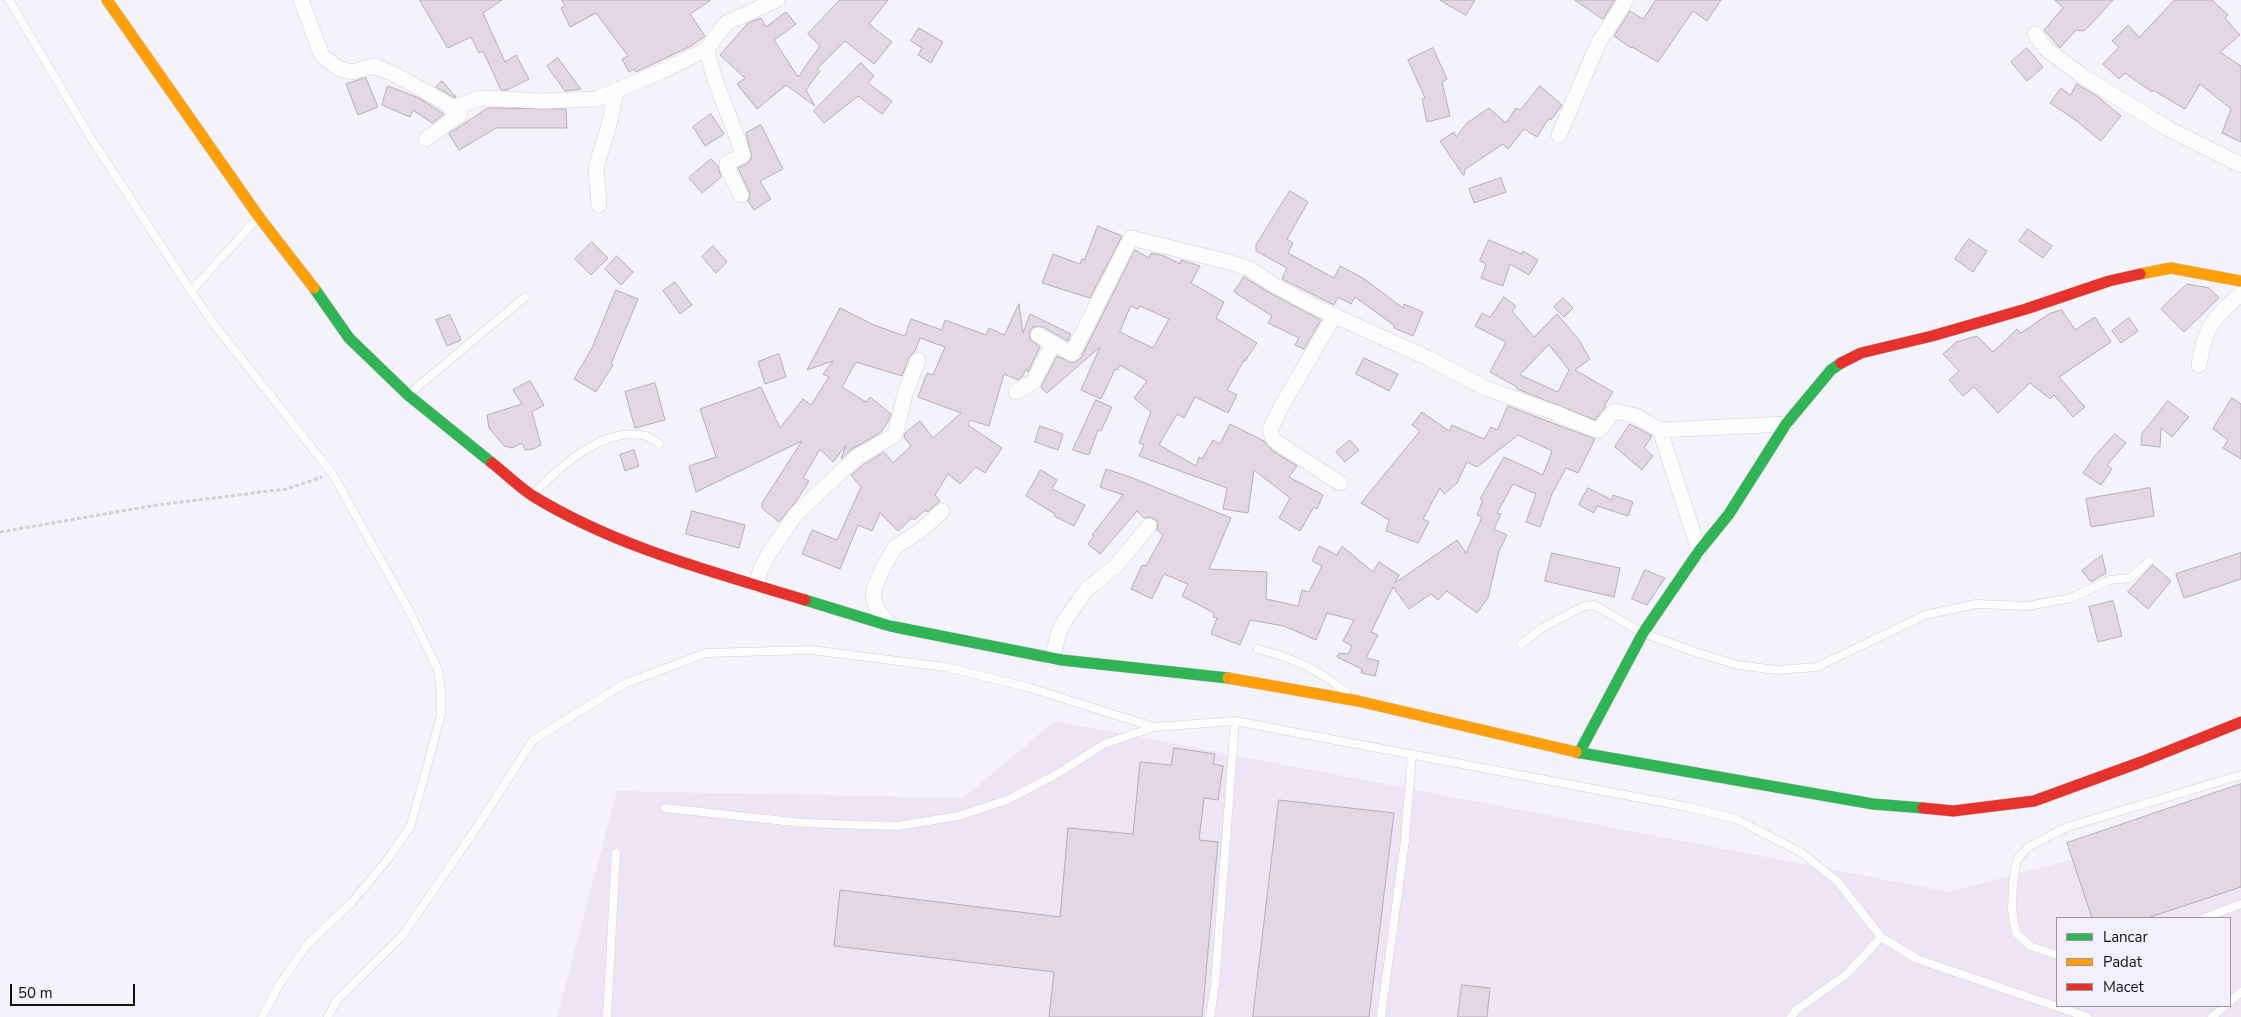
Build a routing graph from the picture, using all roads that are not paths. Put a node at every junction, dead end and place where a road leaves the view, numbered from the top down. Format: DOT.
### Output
graph roads {
  1 [pos="9,0"];
  2 [pos="107,0"];
  3 [pos="301,0"];
  4 [pos="777,0"];
  5 [pos="1626,0"];
  6 [pos="2035,34"];
  7 [pos="707,49"];
  8 [pos="616,91"];
  9 [pos="460,114"];
  10 [pos="1559,135"];
  11 [pos="426,139"];
  12 [pos="2241,165"];
  13 [pos="741,195"];
  14 [pos="599,205"];
  15 [pos="259,217"];
  16 [pos="2241,281"];
  17 [pos="191,291"];
  18 [pos="2241,294"];
  19 [pos="525,297"];
  20 [pos="1335,314"];
  21 [pos="1038,335"];
  22 [pos="1053,343"];
  23 [pos="918,360"];
  24 [pos="2199,365"];
  25 [pos="1016,392"];
  26 [pos="408,395"];
  27 [pos="1786,424"];
  28 [pos="1660,430"];
  29 [pos="659,444"];
  30 [pos="1340,483"];
  31 [pos="532,495"];
  32 [pos="942,511"];
  33 [pos="1149,526"];
  34 [pos="1699,551"];
  35 [pos="2149,561"];
  36 [pos="757,585"];
  37 [pos="890,626"];
  38 [pos="1643,633"];
  39 [pos="1521,644"];
  40 [pos="1258,649"];
  41 [pos="1052,658"];
  42 [pos="1358,701"];
  43 [pos="1235,721"];
  44 [pos="2241,722"];
  45 [pos="1154,727"];
  46 [pos="1579,753"];
  47 [pos="1412,754"];
  48 [pos="2241,775"];
  49 [pos="665,808"];
  50 [pos="616,853"];
  51 [pos="2241,904"];
  52 [pos="2207,917"];
  53 [pos="1881,937"];
  54 [pos="2056,955"];
  55 [pos="2241,992"];
  56 [pos="2231,1001"];
  57 [pos="2056,1006"];
  58 [pos="2058,1007"];
  59 [pos="2224,1007"];
  60 [pos="262,1017"];
  61 [pos="328,1017"];
  62 [pos="607,1017"];
  63 [pos="1210,1017"];
  64 [pos="1381,1017"];
  65 [pos="1791,1017"];
  66 [pos="2087,1017"];
  67 [pos="2212,1017"];
  1 -- 17 [label="lane"];
  2 -- 15 [label="street"];
  3 -- 9 [label="street"];
  4 -- 7 [label="street"];
  5 -- 10 [label="street"];
  6 -- 12 [label="street"];
  7 -- 8 [label="street"];
  7 -- 13 [label="street"];
  8 -- 9 [label="street"];
  8 -- 14 [label="street"];
  9 -- 11 [label="street"];
  15 -- 17 [label="lane"];
  15 -- 26 [label="street"];
  16 -- 27 [label="street"];
  17 -- 60 [label="lane"];
  18 -- 24 [label="street"];
  19 -- 26 [label="lane"];
  20 -- 22 [label="street"];
  20 -- 28 [label="street"];
  20 -- 30 [label="street"];
  21 -- 22 [label="street"];
  22 -- 25 [label="street"];
  23 -- 36 [label="street"];
  26 -- 31 [label="street"];
  27 -- 28 [label="street"];
  27 -- 34 [label="street"];
  28 -- 34 [label="street"];
  29 -- 31 [label="lane"];
  31 -- 36 [label="street"];
  32 -- 37 [label="street"];
  33 -- 41 [label="street"];
  34 -- 38 [label="street"];
  35 -- 38 [label="lane"];
  36 -- 37 [label="street"];
  37 -- 41 [label="street"];
  38 -- 39 [label="lane"];
  38 -- 46 [label="street"];
  40 -- 42 [label="lane"];
  41 -- 42 [label="street"];
  42 -- 46 [label="street"];
  43 -- 45 [label="lane"];
  43 -- 47 [label="lane"];
  43 -- 63 [label="lane"];
  44 -- 46 [label="street"];
  45 -- 49 [label="lane"];
  45 -- 61 [label="lane"];
  47 -- 53 [label="lane"];
  47 -- 64 [label="lane"];
  48 -- 54 [label="lane"];
  50 -- 62 [label="lane"];
  51 -- 52 [label="lane"];
  53 -- 57 [label="lane"];
  53 -- 65 [label="lane"];
  55 -- 56 [label="lane"];
  58 -- 66 [label="lane"];
  59 -- 67 [label="lane"];
}
